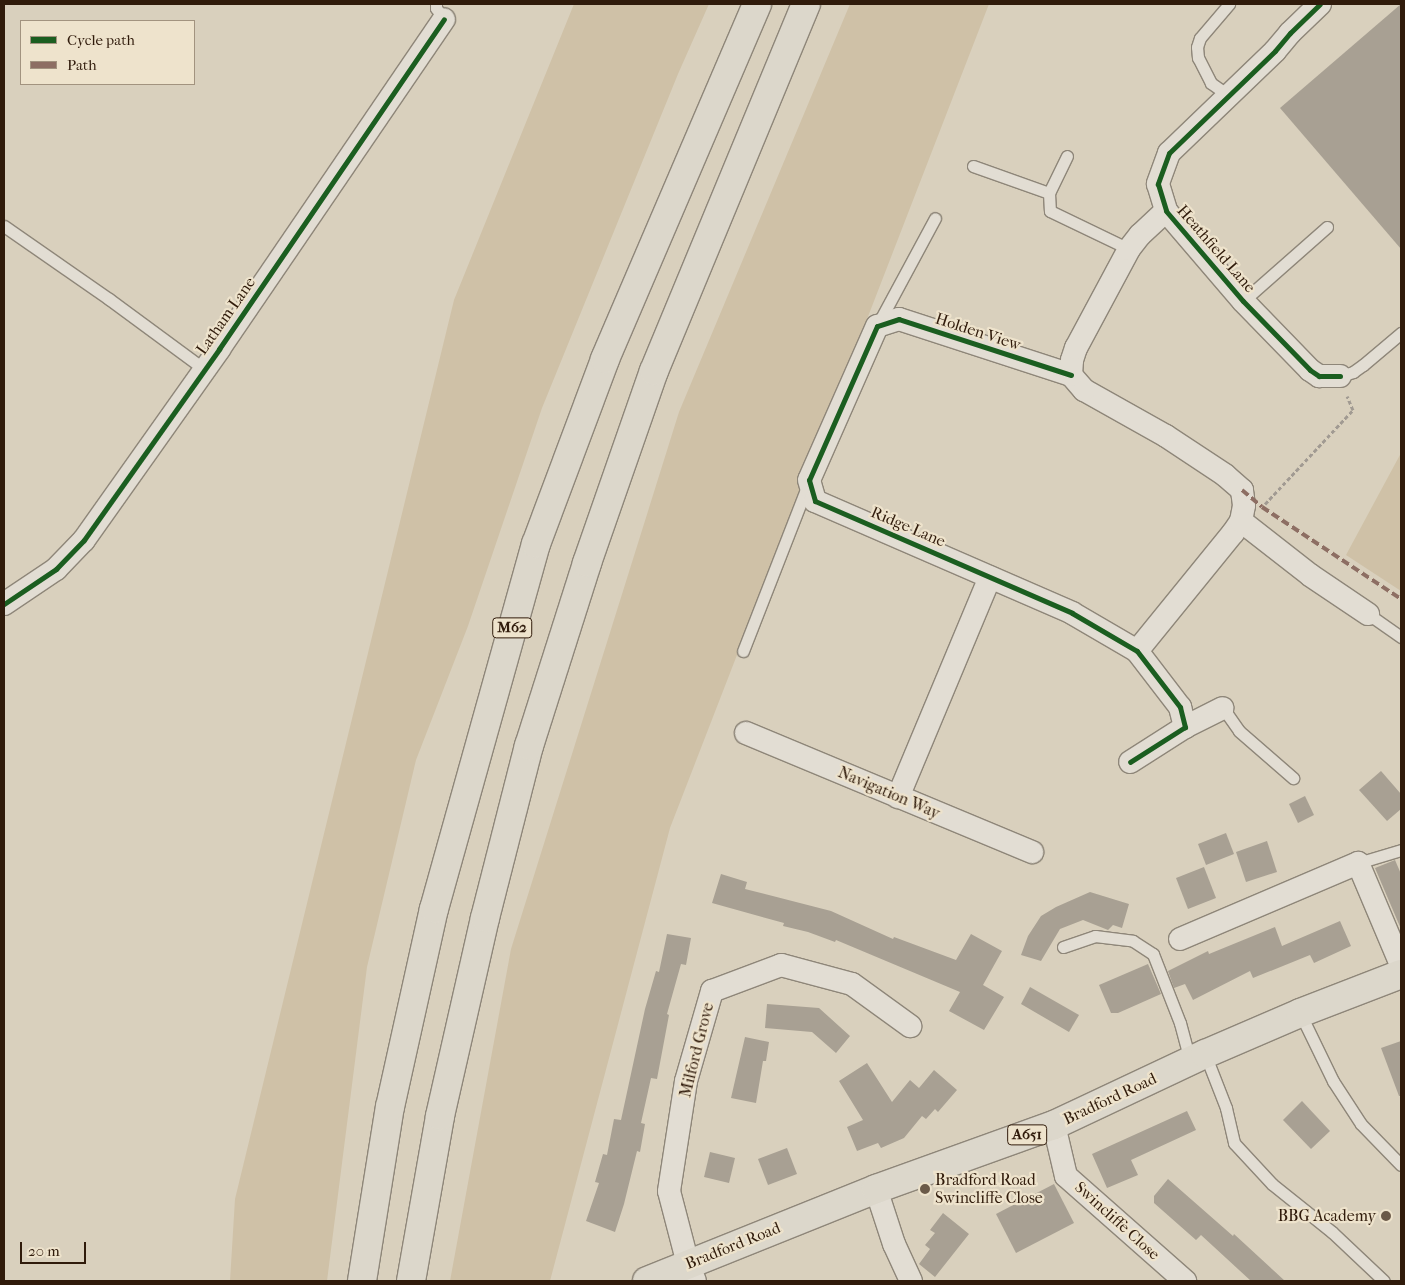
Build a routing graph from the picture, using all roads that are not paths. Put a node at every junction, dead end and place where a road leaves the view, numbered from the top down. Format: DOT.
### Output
graph roads {
  1 [pos="757,4"];
  2 [pos="806,4"];
  3 [pos="1229,4"];
  4 [pos="1300,4"];
  5 [pos="1320,4"];
  6 [pos="440,11"];
  7 [pos="1290,33"];
  8 [pos="1228,95"];
  9 [pos="1067,156"];
  10 [pos="973,166"];
  11 [pos="1049,193"];
  12 [pos="1166,211"];
  13 [pos="935,218"];
  14 [pos="4,226"];
  15 [pos="1327,227"];
  16 [pos="1129,248"];
  17 [pos="1243,301"];
  18 [pos="877,326"];
  19 [pos="1401,333"];
  20 [pos="204,369"];
  21 [pos="1071,375"];
  22 [pos="1340,376"];
  23 [pos="812,490"];
  24 [pos="1241,521"];
  25 [pos="990,577"];
  26 [pos="4,604"];
  27 [pos="1368,614"];
  28 [pos="1401,637"];
  29 [pos="744,651"];
  30 [pos="1137,651"];
  31 [pos="1224,708"];
  32 [pos="1185,727"];
  33 [pos="746,733"];
  34 [pos="1130,762"];
  35 [pos="1293,778"];
  36 [pos="898,797"];
  37 [pos="1401,850"];
  38 [pos="1032,852"];
  39 [pos="1358,863"];
  40 [pos="1180,939"];
  41 [pos="1063,947"];
  42 [pos="1401,965"];
  43 [pos="1401,974"];
  44 [pos="1300,1013"];
  45 [pos="910,1026"];
  46 [pos="1198,1057"];
  47 [pos="1054,1125"];
  48 [pos="1401,1165"];
  49 [pos="876,1189"];
  50 [pos="691,1273"];
  51 [pos="362,1281"];
  52 [pos="411,1281"];
  53 [pos="647,1281"];
  54 [pos="911,1281"];
  55 [pos="1185,1281"];
  56 [pos="1384,1281"];
  1 -- 51 [label="main road, M62"];
  2 -- 52 [label="main road"];
  3 -- 8 [label="lane"];
  4 -- 7 [label="street, Heathfield Lane"];
  5 -- 7 [label="street, Heathfield Lane"];
  6 -- 20 [label="street, Latham Lane"];
  7 -- 8 [label="street, Heathfield Lane"];
  8 -- 12 [label="street, Heathfield Lane"];
  9 -- 11 [label="lane"];
  10 -- 11 [label="lane"];
  11 -- 16 [label="lane"];
  12 -- 16 [label="street"];
  12 -- 17 [label="street, Heathfield Lane"];
  13 -- 18 [label="lane"];
  14 -- 20 [label="lane"];
  15 -- 17 [label="lane"];
  16 -- 21 [label="street"];
  17 -- 22 [label="street, Heathfield Lane"];
  18 -- 21 [label="street, Holden View"];
  18 -- 23 [label="street"];
  19 -- 22 [label="lane"];
  20 -- 26 [label="street, Latham Lane"];
  21 -- 24 [label="street"];
  23 -- 25 [label="street, Ridge Lane"];
  23 -- 29 [label="lane"];
  24 -- 27 [label="street"];
  24 -- 30 [label="street"];
  25 -- 30 [label="street, Ridge Lane"];
  25 -- 36 [label="street"];
  27 -- 28 [label="lane"];
  30 -- 32 [label="street"];
  31 -- 32 [label="street"];
  31 -- 35 [label="lane"];
  32 -- 34 [label="street"];
  33 -- 36 [label="street, Navigation Way"];
  36 -- 38 [label="street, Navigation Way"];
  37 -- 39 [label="lane"];
  39 -- 40 [label="street"];
  39 -- 42 [label="street"];
  41 -- 46 [label="lane"];
  43 -- 44 [label="main road, Bradford Road / A651"];
  44 -- 46 [label="main road, Bradford Road / A651"];
  44 -- 48 [label="lane"];
  45 -- 50 [label="street, Milford Grove"];
  46 -- 47 [label="main road, Bradford Road / A651"];
  46 -- 56 [label="lane"];
  47 -- 49 [label="main road, Bradford Road / A651"];
  47 -- 55 [label="street, Swincliffe Close"];
  49 -- 50 [label="main road, Bradford Road / A651"];
  49 -- 54 [label="street"];
  50 -- 53 [label="main road, Bradford Road / A651"];
}
